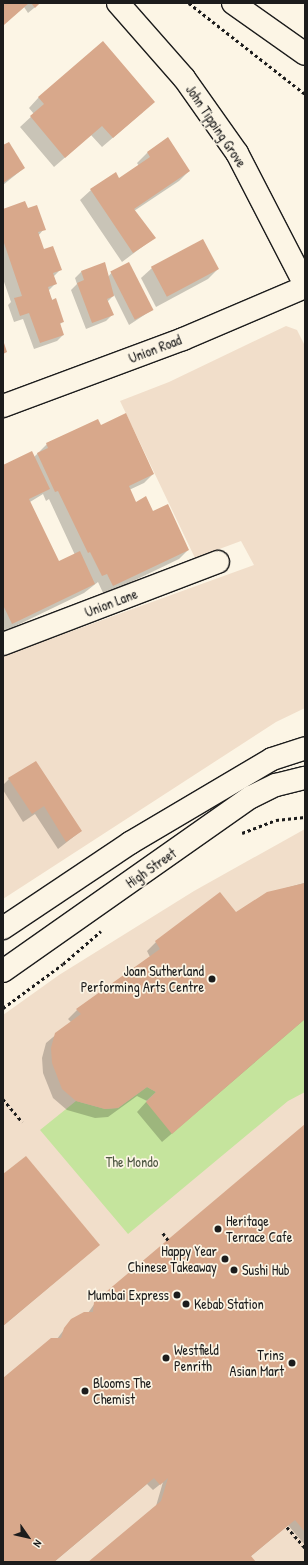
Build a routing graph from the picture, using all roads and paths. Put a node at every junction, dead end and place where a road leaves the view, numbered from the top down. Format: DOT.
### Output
graph roads {
  1 [pos="118,3"];
  2 [pos="189,3"];
  3 [pos="233,3"];
  4 [pos="305,54"];
  5 [pos="305,94"];
  6 [pos="305,286"];
  7 [pos="3,406"];
  8 [pos="218,562"];
  9 [pos="3,644"];
  10 [pos="305,748"];
  11 [pos="305,778"];
  12 [pos="305,816"];
  13 [pos="236,836"];
  14 [pos="3,928"];
  15 [pos="102,930"];
  16 [pos="3,971"];
  17 [pos="3,1008"];
  18 [pos="3,1099"];
  19 [pos="22,1122"];
  20 [pos="163,1233"];
  21 [pos="168,1240"];
  22 [pos="287,1527"];
  23 [pos="305,1548"];
  1 -- 6 [label="main road, John Tipping Grove"];
  2 -- 5 [label="path"];
  3 -- 4 [label="main road"];
  6 -- 7 [label="main road, Union Road"];
  8 -- 9 [label="main road, Union Lane"];
  10 -- 14 [label="main road"];
  11 -- 16 [label="main road, High Street"];
  12 -- 13 [label="path"];
  15 -- 17 [label="path"];
  18 -- 19 [label="path"];
  20 -- 21 [label="path"];
  22 -- 23 [label="path"];
}
